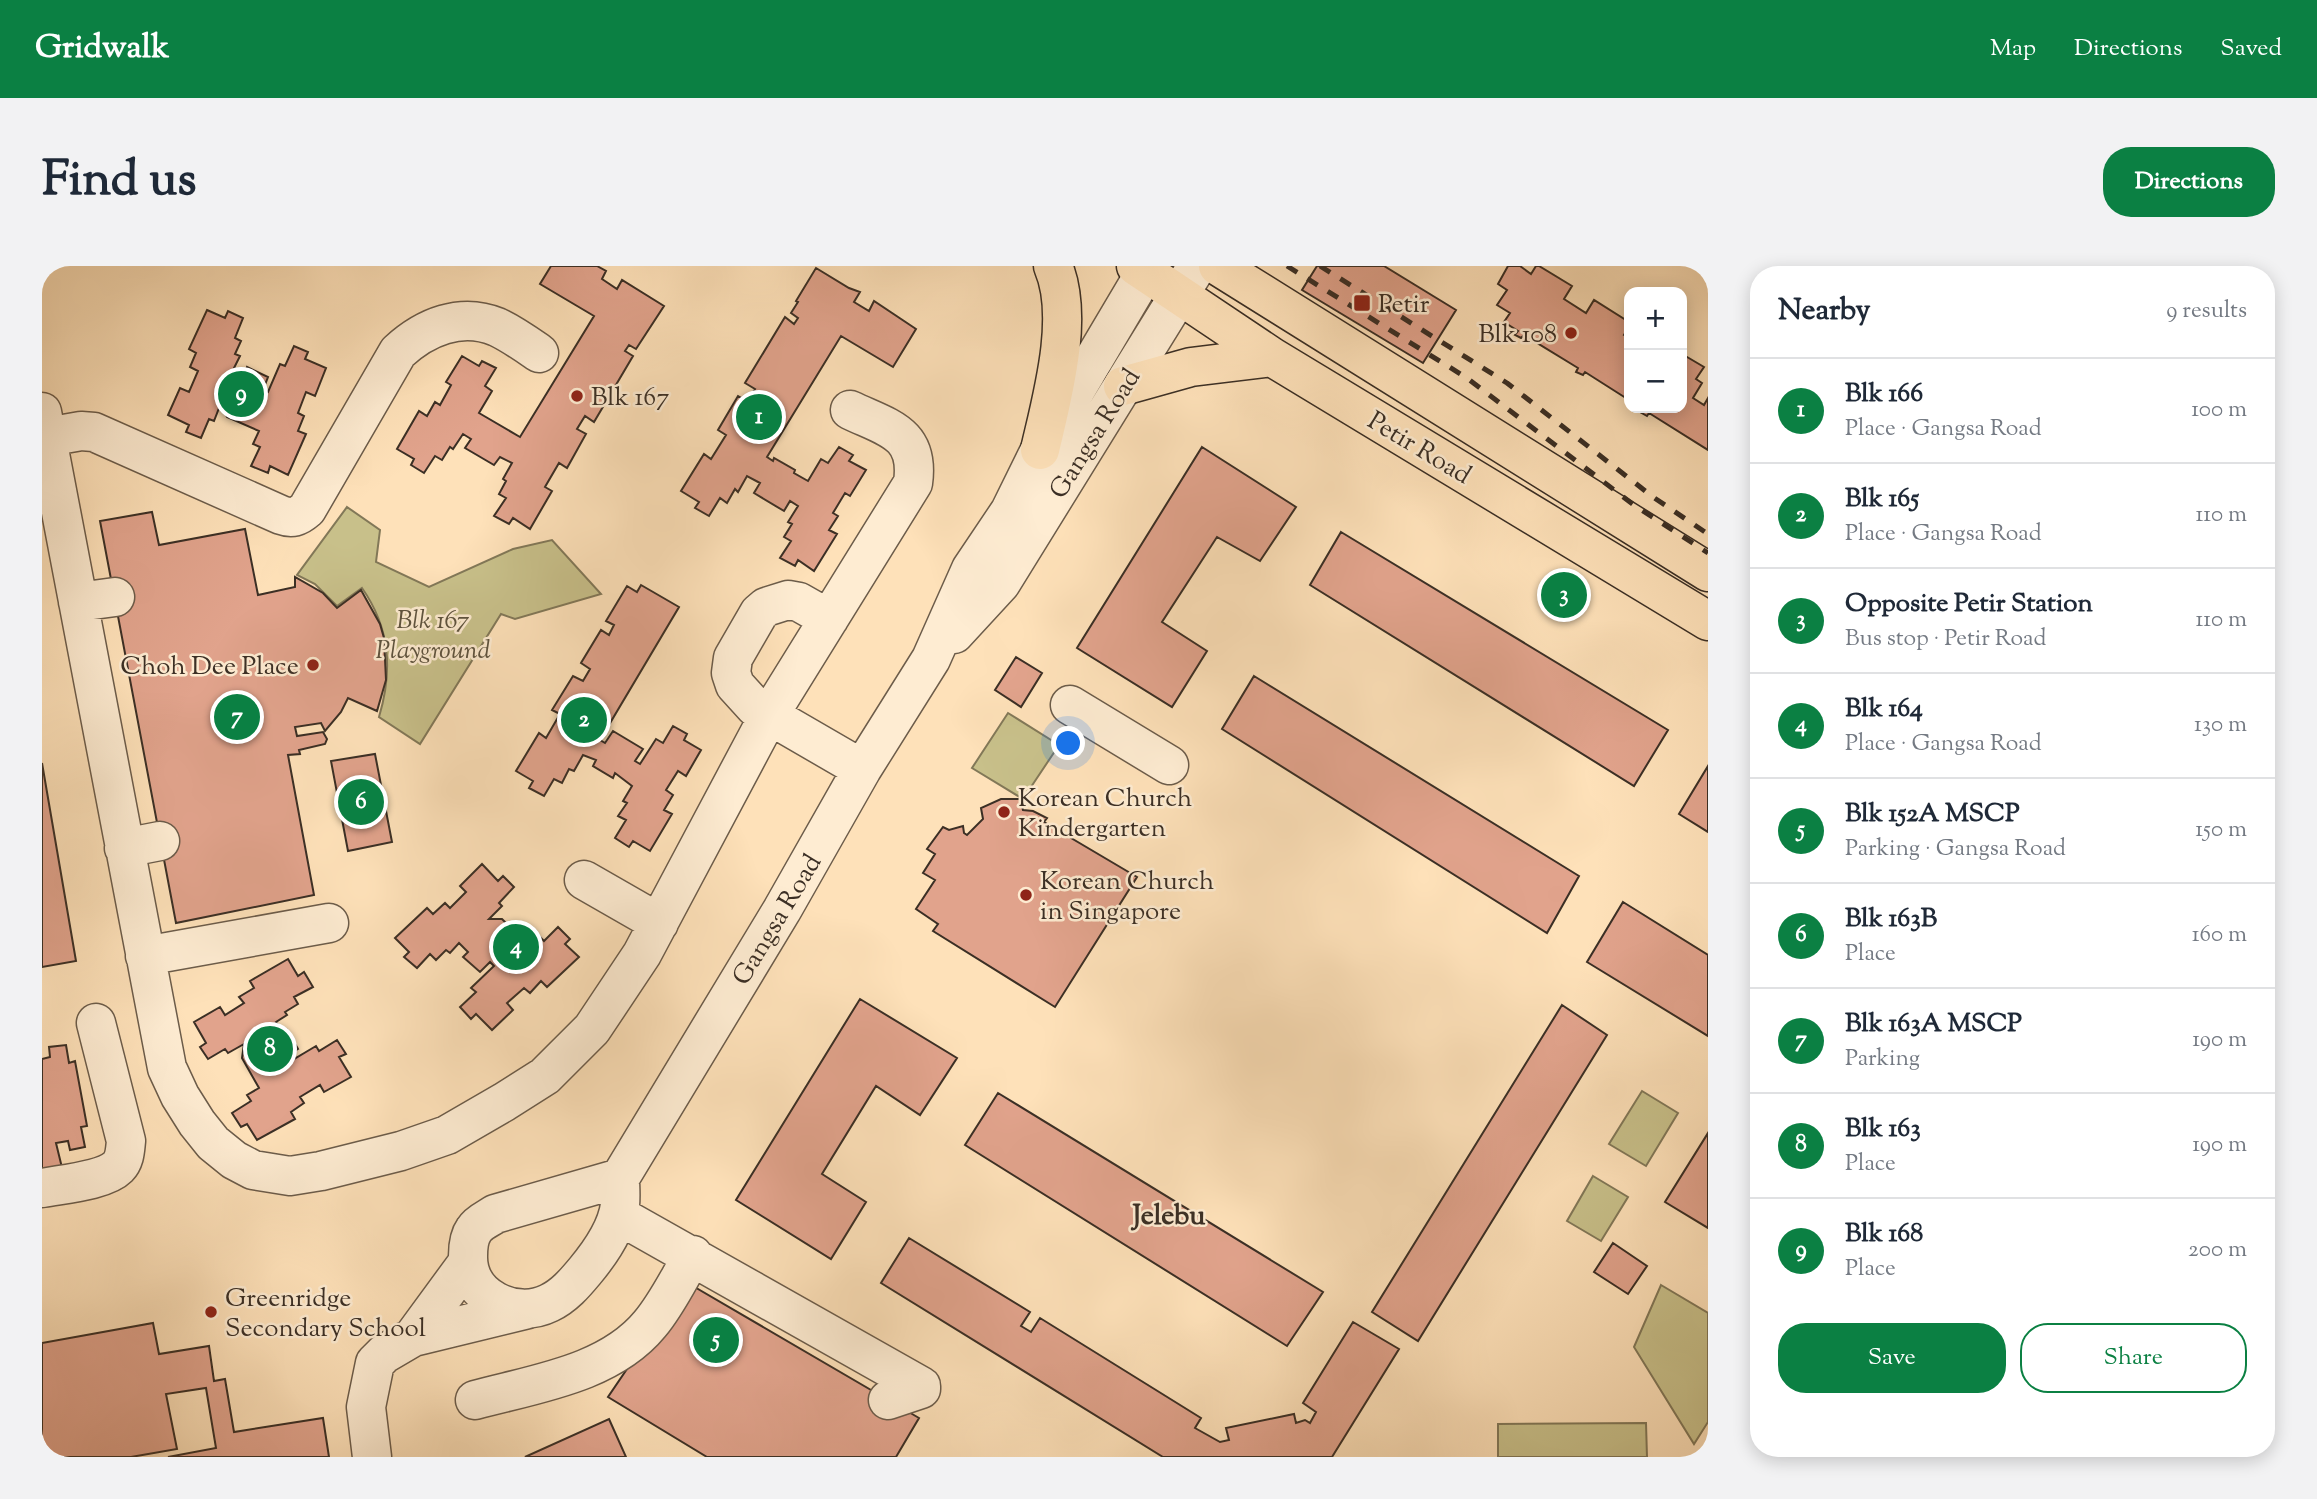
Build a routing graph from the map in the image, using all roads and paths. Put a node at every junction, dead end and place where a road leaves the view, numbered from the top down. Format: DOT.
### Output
graph roads {
  1 [pos="1054,266"];
  2 [pos="1219,266"];
  3 [pos="1261,266"];
  4 [pos="1144,268"];
  5 [pos="1188,280"];
  6 [pos="1281,307"];
  7 [pos="540,353"];
  8 [pos="1272,357"];
  9 [pos="1123,386"];
  10 [pos="850,410"];
  11 [pos="44,425"];
  12 [pos="1040,450"];
  13 [pos="1708,572"];
  14 [pos="829,619"];
  15 [pos="1708,621"];
  16 [pos="931,659"];
  17 [pos="1070,705"];
  18 [pos="768,717"];
  19 [pos="1169,765"];
  20 [pos="862,769"];
  21 [pos="578,880"];
  22 [pos="329,923"];
  23 [pos="659,923"];
  24 [pos="145,957"];
  25 [pos="96,1023"];
  26 [pos="620,1178"];
  27 [pos="42,1188"];
  28 [pos="618,1215"];
  29 [pos="693,1255"];
  30 [pos="468,1262"];
  31 [pos="533,1308"];
  32 [pos="413,1336"];
  33 [pos="475,1400"];
  34 [pos="888,1400"];
  35 [pos="372,1457"];
  1 -- 12 [label="main road"];
  2 -- 6 [label="main road, Petir Road"];
  3 -- 6 [label="main road"];
  4 -- 5 [label="main road, Petir Road"];
  4 -- 12 [label="street, Gangsa Road"];
  5 -- 8 [label="main road, Petir Road"];
  5 -- 9 [label="street, Gangsa Road"];
  6 -- 13 [label="main road, Petir Road"];
  7 -- 11 [label="street"];
  8 -- 9 [label="main road"];
  8 -- 15 [label="main road, Petir Road"];
  9 -- 16 [label="street, Gangsa Road"];
  10 -- 14 [label="street"];
  11 -- 24 [label="street"];
  12 -- 16 [label="street, Gangsa Road"];
  14 -- 18 [label="street"];
  14 -- 18 [label="street"];
  16 -- 20 [label="street, Gangsa Road"];
  17 -- 19 [label="street"];
  18 -- 20 [label="street"];
  18 -- 23 [label="street"];
  20 -- 26 [label="street, Gangsa Road"];
  21 -- 23 [label="street"];
  22 -- 24 [label="street"];
  23 -- 24 [label="street"];
  25 -- 27 [label="street"];
  26 -- 28 [label="street, Gangsa Road"];
  26 -- 30 [label="street"];
  28 -- 29 [label="street"];
  28 -- 31 [label="street, Gangsa Road"];
  29 -- 33 [label="street"];
  29 -- 34 [label="street"];
  30 -- 31 [label="street"];
  30 -- 32 [label="street"];
  31 -- 32 [label="street, Gangsa Road"];
  32 -- 35 [label="street"];
}
